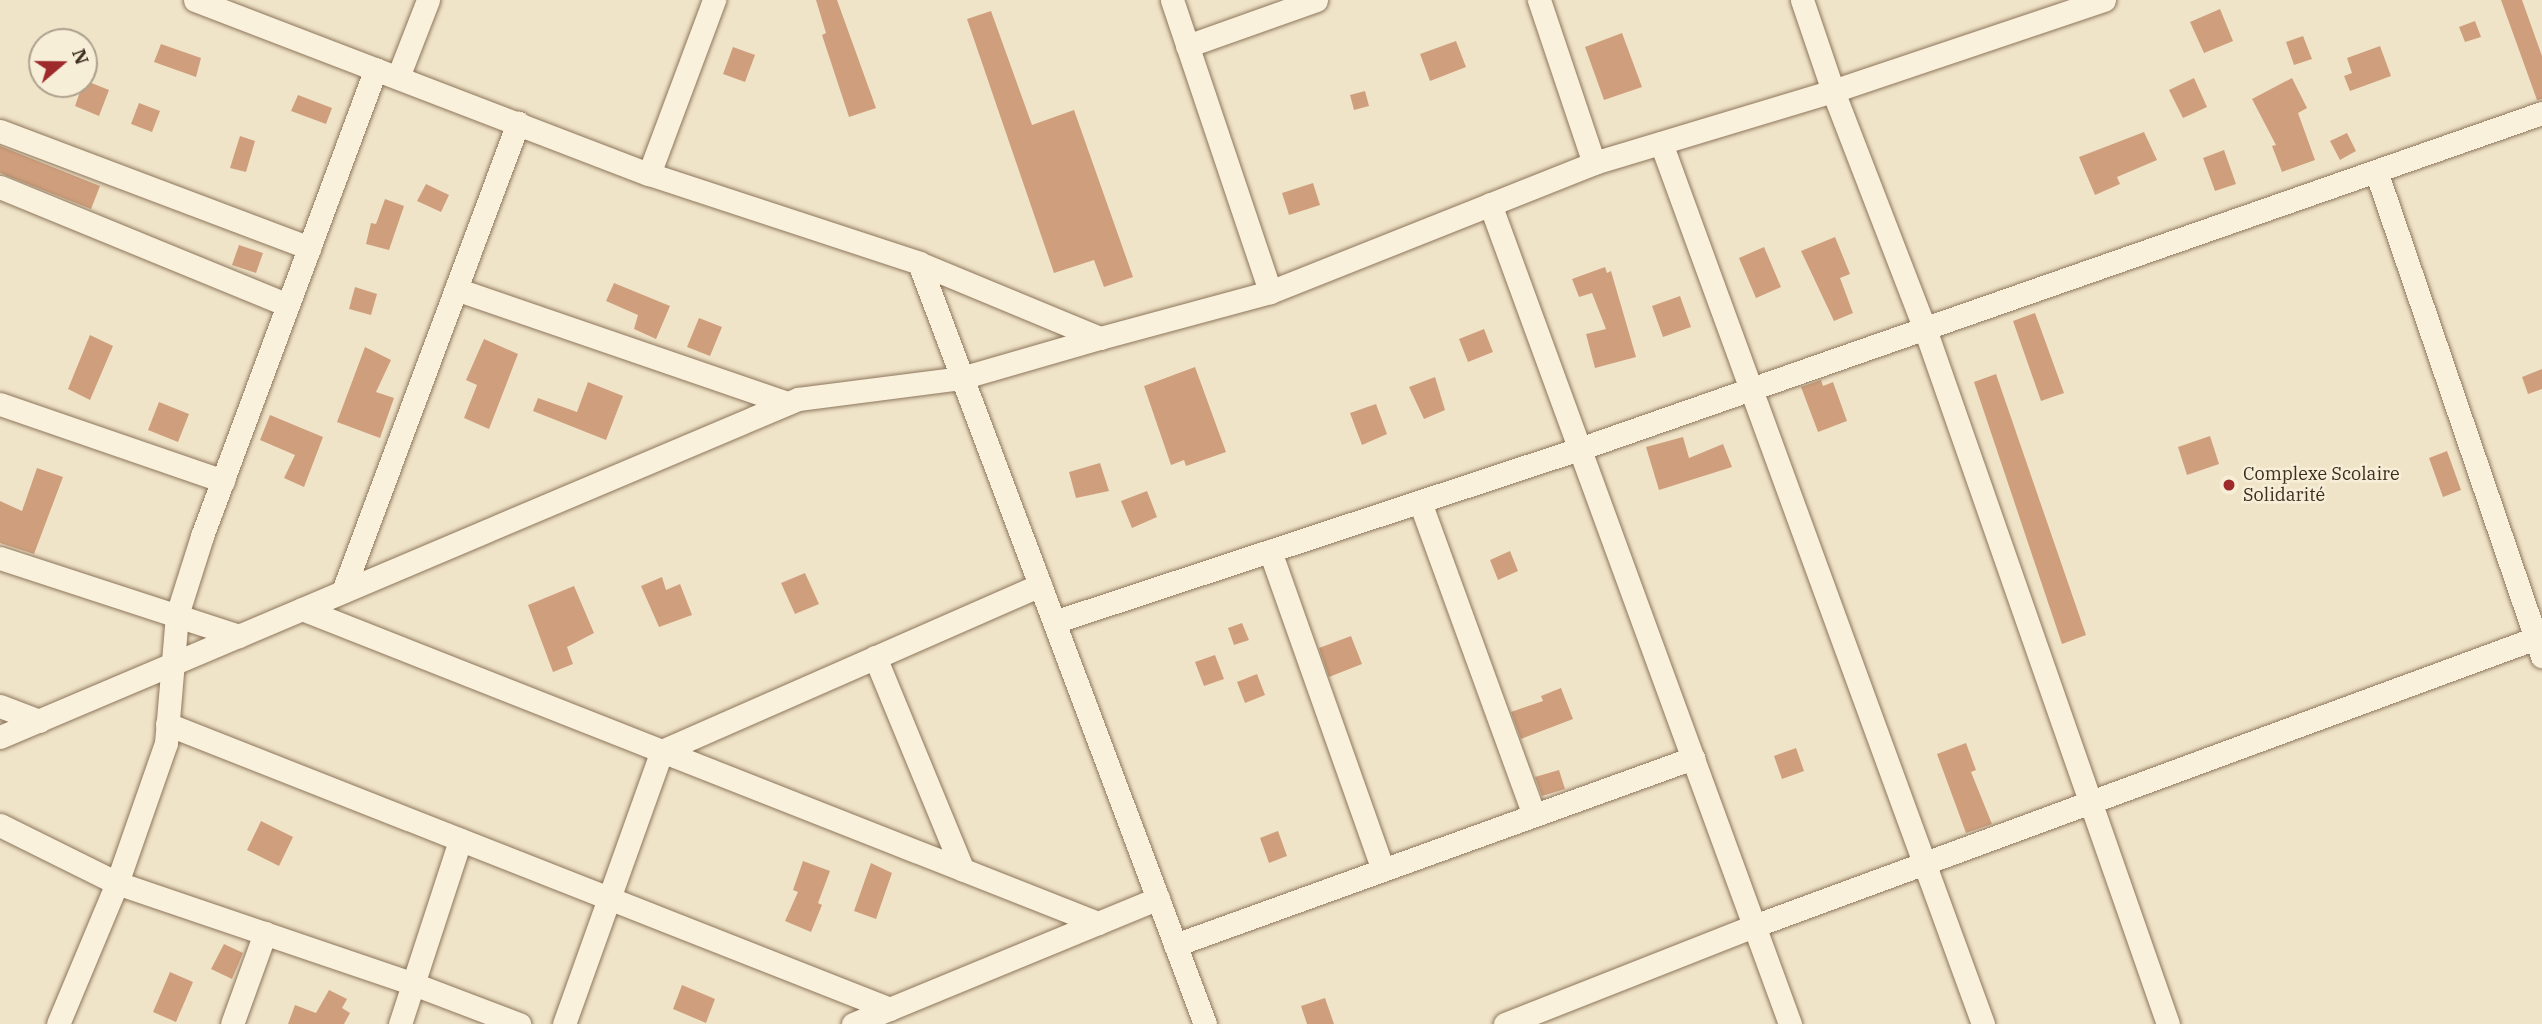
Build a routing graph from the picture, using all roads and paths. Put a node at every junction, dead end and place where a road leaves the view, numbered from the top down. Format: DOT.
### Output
graph roads {
  1 [pos="195,0"];
  2 [pos="428,0"];
  3 [pos="714,0"];
  4 [pos="1171,0"];
  5 [pos="1316,0"];
  6 [pos="1539,0"];
  7 [pos="1802,0"];
  8 [pos="2094,2"];
  9 [pos="1187,46"];
  10 [pos="387,73"];
  11 [pos="1833,91"];
  12 [pos="2542,113"];
  13 [pos="518,123"];
  14 [pos="0,131"];
  15 [pos="1661,143"];
  16 [pos="1594,163"];
  17 [pos="2376,171"];
  18 [pos="649,174"];
  19 [pos="0,187"];
  20 [pos="1490,204"];
  21 [pos="310,248"];
  22 [pos="919,263"];
  23 [pos="456,289"];
  24 [pos="1270,292"];
  25 [pos="288,305"];
  26 [pos="1925,329"];
  27 [pos="1100,338"];
  28 [pos="961,378"];
  29 [pos="1751,389"];
  30 [pos="787,403"];
  31 [pos="0,404"];
  32 [pos="1582,448"];
  33 [pos="223,481"];
  34 [pos="1420,502"];
  35 [pos="1270,551"];
  36 [pos="0,558"];
  37 [pos="1040,585"];
  38 [pos="343,591"];
  39 [pos="302,609"];
  40 [pos="177,615"];
  41 [pos="1054,622"];
  42 [pos="239,636"];
  43 [pos="2539,647"];
  44 [pos="875,657"];
  45 [pos="170,665"];
  46 [pos="0,706"];
  47 [pos="39,720"];
  48 [pos="167,724"];
  49 [pos="0,737"];
  50 [pos="662,751"];
  51 [pos="1693,758"];
  52 [pos="2089,802"];
  53 [pos="1534,816"];
  54 [pos="0,825"];
  55 [pos="460,840"];
  56 [pos="1924,863"];
  57 [pos="962,870"];
  58 [pos="1383,870"];
  59 [pos="117,883"];
  60 [pos="609,898"];
  61 [pos="1158,898"];
  62 [pos="1098,923"];
  63 [pos="1754,926"];
  64 [pos="265,933"];
  65 [pos="1175,945"];
  66 [pos="413,984"];
  67 [pos="890,1009"];
  68 [pos="58,1024"];
  69 [pos="232,1024"];
  70 [pos="400,1024"];
  71 [pos="519,1024"];
  72 [pos="564,1024"];
  73 [pos="853,1024"];
  74 [pos="1205,1024"];
  75 [pos="1505,1024"];
  76 [pos="1790,1024"];
  77 [pos="1983,1024"];
  78 [pos="2168,1024"];
  1 -- 10 [label="street"];
  2 -- 10 [label="street"];
  3 -- 18 [label="street"];
  4 -- 9 [label="street"];
  5 -- 9 [label="street"];
  6 -- 16 [label="street"];
  7 -- 11 [label="street"];
  8 -- 11 [label="street"];
  9 -- 24 [label="street"];
  10 -- 13 [label="street"];
  10 -- 21 [label="street"];
  11 -- 15 [label="street"];
  11 -- 26 [label="street"];
  12 -- 17 [label="street"];
  13 -- 18 [label="street"];
  13 -- 23 [label="street"];
  14 -- 21 [label="street"];
  15 -- 16 [label="street"];
  15 -- 29 [label="street"];
  16 -- 20 [label="street"];
  17 -- 26 [label="street"];
  17 -- 43 [label="street"];
  18 -- 22 [label="street"];
  19 -- 25 [label="street"];
  20 -- 24 [label="street"];
  20 -- 32 [label="street"];
  21 -- 25 [label="street"];
  22 -- 27 [label="street"];
  22 -- 28 [label="street"];
  23 -- 30 [label="street"];
  23 -- 38 [label="street"];
  24 -- 27 [label="street"];
  25 -- 33 [label="street"];
  26 -- 29 [label="street"];
  26 -- 52 [label="street"];
  27 -- 28 [label="street"];
  28 -- 30 [label="street"];
  28 -- 37 [label="street"];
  29 -- 32 [label="street"];
  29 -- 56 [label="street"];
  30 -- 38 [label="street"];
  31 -- 33 [label="street"];
  32 -- 34 [label="street"];
  32 -- 51 [label="street"];
  33 -- 40 [label="street"];
  34 -- 35 [label="street"];
  34 -- 53 [label="street"];
  35 -- 41 [label="street"];
  35 -- 58 [label="street"];
  36 -- 40 [label="street"];
  37 -- 41 [label="street"];
  37 -- 44 [label="street"];
  38 -- 39 [label="street"];
  39 -- 42 [label="street"];
  39 -- 50 [label="street"];
  40 -- 42 [label="street"];
  40 -- 45 [label="street"];
  41 -- 61 [label="street"];
  42 -- 45 [label="street"];
  43 -- 52 [label="street"];
  44 -- 50 [label="street"];
  44 -- 57 [label="street"];
  45 -- 47 [label="street"];
  45 -- 48 [label="street"];
  46 -- 47 [label="street"];
  47 -- 49 [label="street"];
  48 -- 55 [label="street"];
  48 -- 59 [label="street"];
  50 -- 57 [label="street"];
  50 -- 60 [label="street"];
  51 -- 53 [label="street"];
  51 -- 63 [label="street"];
  52 -- 56 [label="street"];
  52 -- 78 [label="street"];
  53 -- 58 [label="street"];
  54 -- 59 [label="street"];
  55 -- 60 [label="street"];
  55 -- 66 [label="street"];
  56 -- 63 [label="street"];
  56 -- 77 [label="street"];
  57 -- 62 [label="street"];
  58 -- 65 [label="street"];
  59 -- 64 [label="street"];
  59 -- 68 [label="street"];
  60 -- 67 [label="street"];
  60 -- 72 [label="street"];
  61 -- 62 [label="street"];
  61 -- 65 [label="street"];
  62 -- 67 [label="street"];
  63 -- 75 [label="street"];
  63 -- 76 [label="street"];
  64 -- 66 [label="street"];
  64 -- 69 [label="street"];
  65 -- 74 [label="street"];
  66 -- 70 [label="street"];
  66 -- 71 [label="street"];
  67 -- 73 [label="street"];
}
